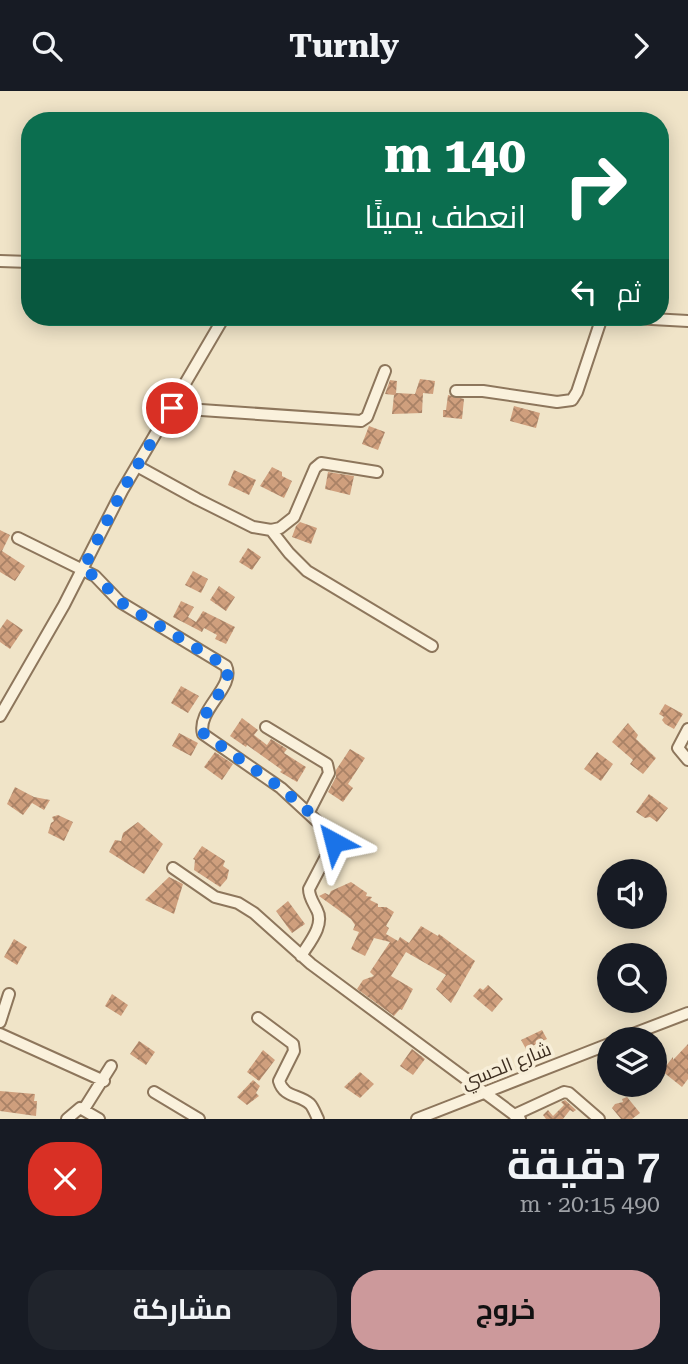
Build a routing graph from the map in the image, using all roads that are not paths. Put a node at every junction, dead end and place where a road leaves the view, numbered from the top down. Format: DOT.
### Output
graph roads {
  1 [pos="0,261"];
  2 [pos="21,262"];
  3 [pos="669,320"];
  4 [pos="688,321"];
  5 [pos="219,326"];
  6 [pos="599,326"];
  7 [pos="385,371"];
  8 [pos="456,391"];
  9 [pos="172,408"];
  10 [pos="137,465"];
  11 [pos="377,472"];
  12 [pos="271,530"];
  13 [pos="18,538"];
  14 [pos="83,569"];
  15 [pos="432,646"];
  16 [pos="0,716"];
  17 [pos="266,727"];
  18 [pos="688,729"];
  19 [pos="688,759"];
  20 [pos="309,812"];
  21 [pos="173,868"];
  22 [pos="301,956"];
  23 [pos="9,994"];
  24 [pos="688,1013"];
  25 [pos="258,1018"];
  26 [pos="0,1021"];
  27 [pos="651,1027"];
  28 [pos="0,1034"];
  29 [pos="597,1049"];
  30 [pos="111,1066"];
  31 [pos="104,1080"];
  32 [pos="155,1092"];
  33 [pos="484,1094"];
  34 [pos="85,1109"];
  35 [pos="517,1117"];
  36 [pos="67,1119"];
  37 [pos="99,1119"];
  38 [pos="199,1119"];
  39 [pos="318,1119"];
  40 [pos="417,1119"];
  41 [pos="600,1119"];
  1 -- 2 [label="street"];
  3 -- 4 [label="street"];
  5 -- 9 [label="street"];
  6 -- 8 [label="street"];
  7 -- 9 [label="street"];
  9 -- 10 [label="street"];
  10 -- 12 [label="street"];
  10 -- 14 [label="street"];
  11 -- 12 [label="street"];
  12 -- 15 [label="street"];
  13 -- 14 [label="street"];
  14 -- 16 [label="street"];
  14 -- 20 [label="street"];
  17 -- 20 [label="street"];
  18 -- 19 [label="street"];
  20 -- 22 [label="street"];
  21 -- 22 [label="street"];
  22 -- 33 [label="street"];
  23 -- 26 [label="street"];
  24 -- 27 [label="street"];
  25 -- 39 [label="street"];
  28 -- 31 [label="street"];
  29 -- 33 [label="street, شارع الحسي"];
  30 -- 31 [label="street"];
  31 -- 34 [label="street"];
  32 -- 38 [label="street"];
  33 -- 35 [label="street"];
  33 -- 40 [label="street, شارع الحسي"];
  34 -- 36 [label="street"];
  34 -- 37 [label="street"];
  35 -- 41 [label="street"];
}
